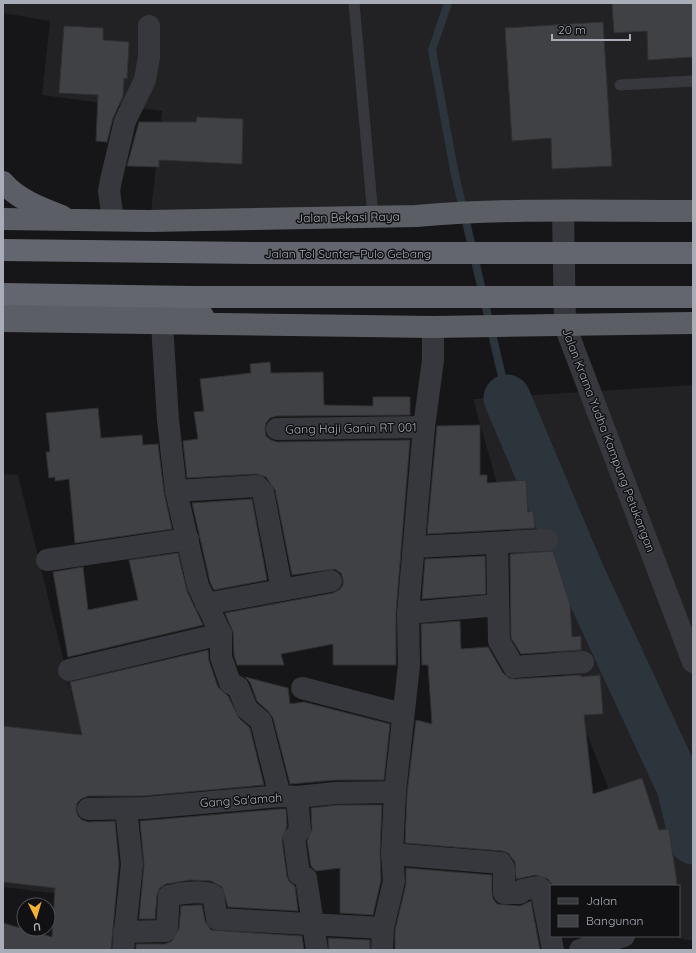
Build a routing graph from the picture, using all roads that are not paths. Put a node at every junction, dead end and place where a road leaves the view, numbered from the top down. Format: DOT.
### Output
graph roads {
  1 [pos="354,3"];
  2 [pos="149,26"];
  3 [pos="693,81"];
  4 [pos="620,85"];
  5 [pos="3,182"];
  6 [pos="563,210"];
  7 [pos="693,211"];
  8 [pos="373,216"];
  9 [pos="3,219"];
  10 [pos="106,220"];
  11 [pos="3,250"];
  12 [pos="693,253"];
  13 [pos="3,294"];
  14 [pos="693,297"];
  15 [pos="3,305"];
  16 [pos="3,321"];
  17 [pos="693,323"];
  18 [pos="162,324"];
  19 [pos="231,324"];
  20 [pos="565,326"];
  21 [pos="441,327"];
  22 [pos="424,427"];
  23 [pos="277,429"];
  24 [pos="176,491"];
  25 [pos="188,539"];
  26 [pos="547,540"];
  27 [pos="496,543"];
  28 [pos="415,547"];
  29 [pos="47,560"];
  30 [pos="331,581"];
  31 [pos="282,590"];
  32 [pos="206,604"];
  33 [pos="498,605"];
  34 [pos="408,613"];
  35 [pos="221,634"];
  36 [pos="583,662"];
  37 [pos="693,662"];
  38 [pos="68,670"];
  39 [pos="302,688"];
  40 [pos="402,714"];
  41 [pos="395,792"];
  42 [pos="288,797"];
  43 [pos="88,809"];
  44 [pos="126,809"];
  45 [pos="392,854"];
  46 [pos="315,925"];
  47 [pos="383,928"];
  48 [pos="550,935"];
  49 [pos="550,937"];
  50 [pos="621,937"];
  51 [pos="124,941"];
  52 [pos="317,950"];
  53 [pos="382,950"];
  54 [pos="553,950"];
  55 [pos="580,950"];
  1 -- 8 [label="lane"];
  2 -- 10 [label="street"];
  3 -- 4 [label="lane"];
  5 -- 10 [label="highway"];
  6 -- 7 [label="highway, Jalan Bekasi Raya"];
  6 -- 8 [label="highway, Jalan Bekasi Raya"];
  6 -- 20 [label="street, Jalan Krama Yudha Kampung Petukangan"];
  8 -- 10 [label="highway, Jalan Bekasi Raya"];
  9 -- 10 [label="highway, Jalan Bekasi Raya"];
  11 -- 12 [label="highway, Jalan Tol Sunter–Pulo Gebang, bridge"];
  13 -- 14 [label="highway, bridge"];
  15 -- 19 [label="highway"];
  16 -- 18 [label="highway"];
  17 -- 20 [label="highway"];
  18 -- 19 [label="highway"];
  18 -- 24 [label="street"];
  19 -- 21 [label="highway"];
  20 -- 21 [label="highway"];
  20 -- 37 [label="street, Jalan Krama Yudha Kampung Petukangan"];
  21 -- 22 [label="street"];
  22 -- 23 [label="street, Gang Haji Ganin RT 001"];
  22 -- 28 [label="street"];
  24 -- 25 [label="street"];
  24 -- 31 [label="street"];
  25 -- 29 [label="street"];
  25 -- 32 [label="street"];
  26 -- 27 [label="street"];
  27 -- 28 [label="street"];
  27 -- 33 [label="street"];
  28 -- 34 [label="street"];
  30 -- 31 [label="street"];
  31 -- 32 [label="street"];
  32 -- 35 [label="street"];
  33 -- 34 [label="street"];
  33 -- 36 [label="street"];
  34 -- 40 [label="street"];
  35 -- 38 [label="street"];
  35 -- 42 [label="street"];
  39 -- 40 [label="street"];
  40 -- 41 [label="street"];
  41 -- 42 [label="street, Gang Sa'amah"];
  41 -- 45 [label="street"];
  42 -- 44 [label="street, Gang Sa'amah"];
  42 -- 46 [label="street"];
  43 -- 44 [label="street, Gang Sa'amah"];
  44 -- 51 [label="street"];
  45 -- 47 [label="street"];
  45 -- 48 [label="street"];
  46 -- 47 [label="street"];
  46 -- 51 [label="street"];
  46 -- 52 [label="street"];
  47 -- 53 [label="street"];
  49 -- 54 [label="street"];
  50 -- 55 [label="street"];
}
